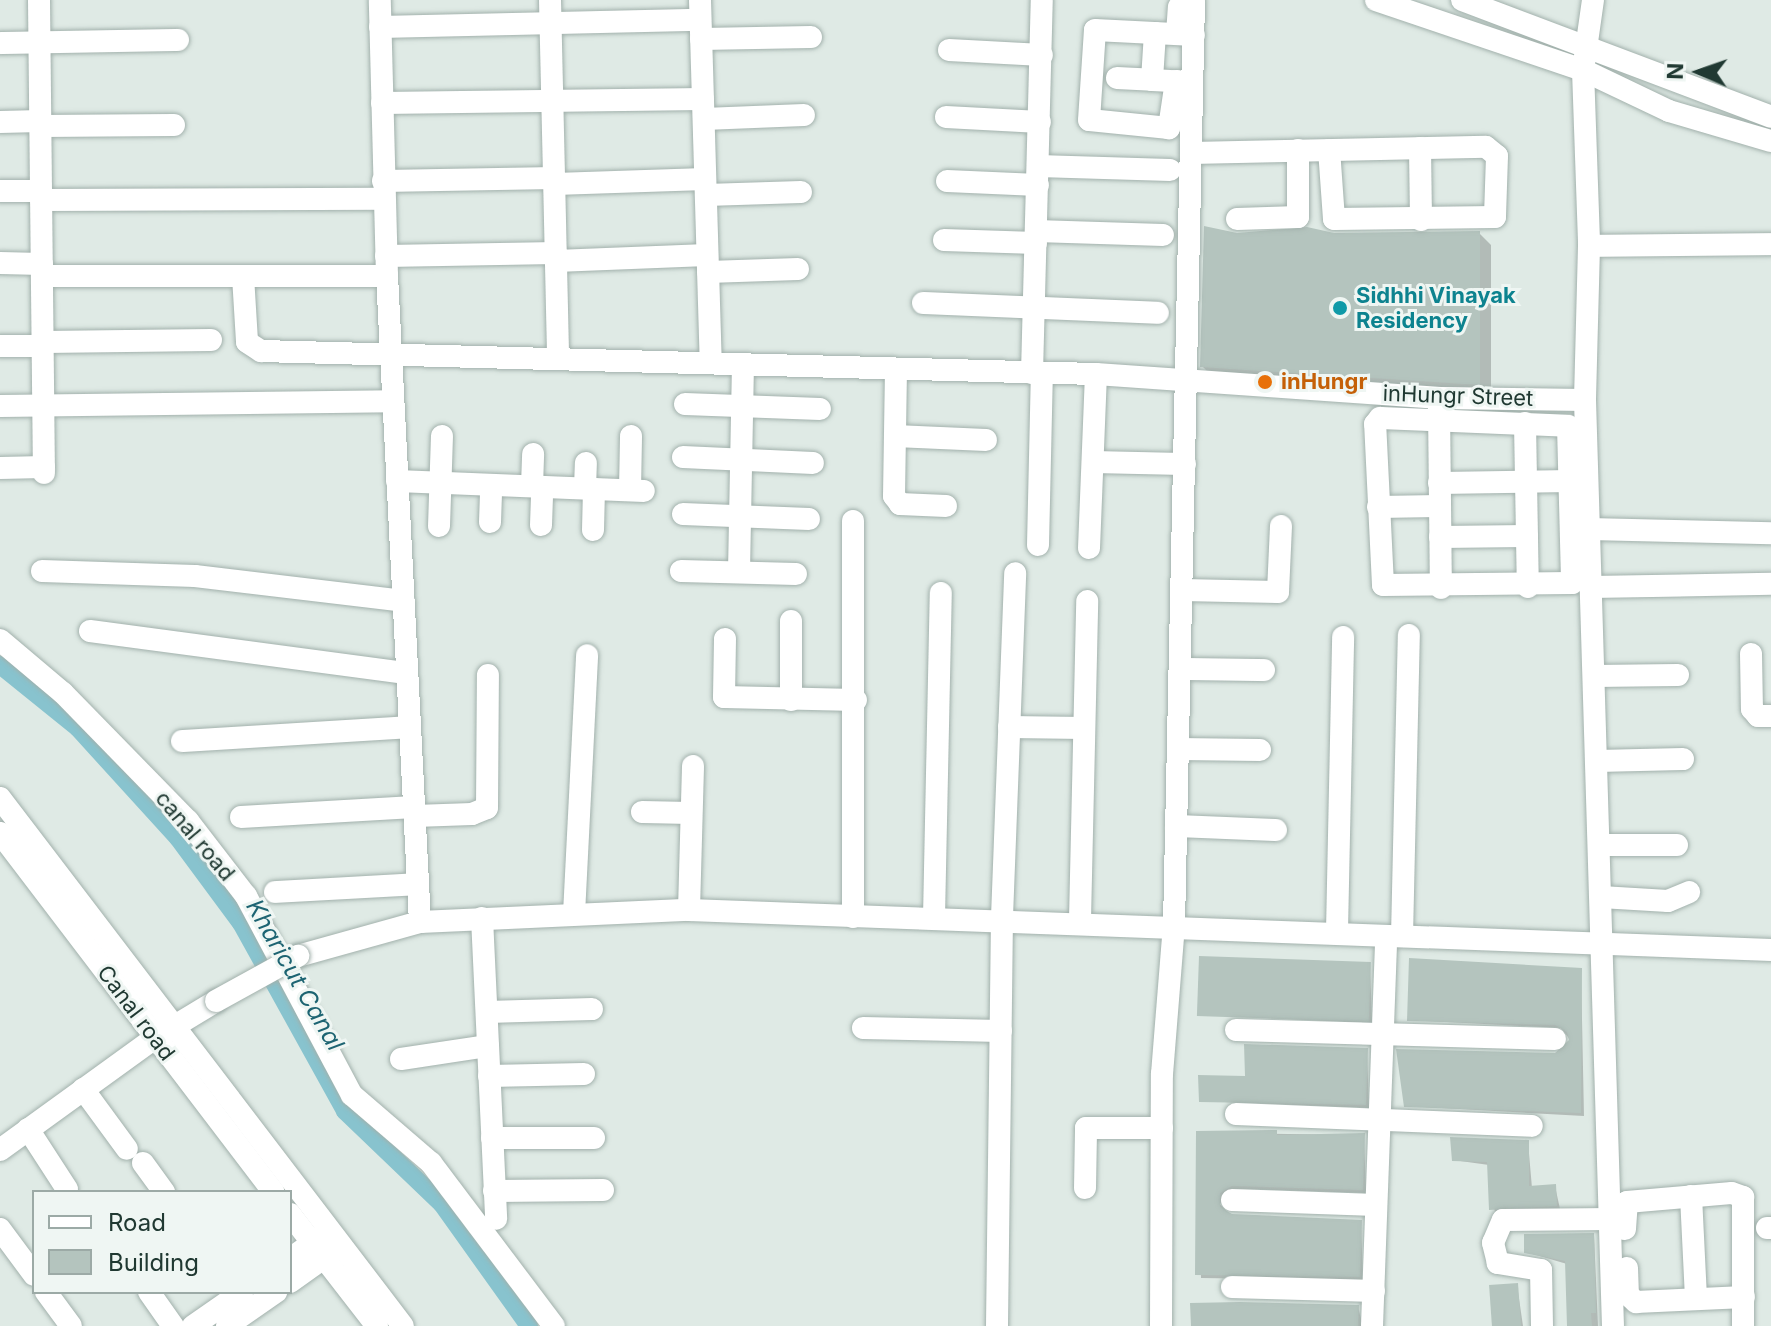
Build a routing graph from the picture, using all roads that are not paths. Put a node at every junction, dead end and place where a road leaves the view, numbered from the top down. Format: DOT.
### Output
graph roads {
  1 [pos="39,0"];
  2 [pos="380,0"];
  3 [pos="550,0"];
  4 [pos="1042,0"];
  5 [pos="1376,0"];
  6 [pos="1462,0"];
  7 [pos="1593,0"];
  8 [pos="1186,3"];
  9 [pos="700,20"];
  10 [pos="551,23"];
  11 [pos="380,27"];
  12 [pos="1175,34"];
  13 [pos="811,37"];
  14 [pos="178,40"];
  15 [pos="40,42"];
  16 [pos="0,43"];
  17 [pos="1589,45"];
  18 [pos="949,50"];
  19 [pos="1042,55"];
  20 [pos="1583,70"];
  21 [pos="1117,78"];
  22 [pos="1152,80"];
  23 [pos="1185,82"];
  24 [pos="553,101"];
  25 [pos="382,103"];
  26 [pos="703,109"];
  27 [pos="804,115"];
  28 [pos="946,117"];
  29 [pos="1771,117"];
  30 [pos="0,122"];
  31 [pos="1040,122"];
  32 [pos="41,124"];
  33 [pos="174,125"];
  34 [pos="1771,141"];
  35 [pos="1420,148"];
  36 [pos="1298,150"];
  37 [pos="1329,150"];
  38 [pos="1191,153"];
  39 [pos="1170,170"];
  40 [pos="1038,175"];
  41 [pos="555,181"];
  42 [pos="947,181"];
  43 [pos="706,187"];
  44 [pos="384,190"];
  45 [pos="0,191"];
  46 [pos="801,192"];
  47 [pos="41,195"];
  48 [pos="1237,219"];
  49 [pos="1421,220"];
  50 [pos="1163,235"];
  51 [pos="1036,237"];
  52 [pos="944,240"];
  53 [pos="1771,244"];
  54 [pos="1589,246"];
  55 [pos="556,257"];
  56 [pos="0,263"];
  57 [pos="708,263"];
  58 [pos="386,266"];
  59 [pos="798,269"];
  60 [pos="42,270"];
  61 [pos="243,276"];
  62 [pos="923,303"];
  63 [pos="1034,311"];
  64 [pos="1158,313"];
  65 [pos="211,340"];
  66 [pos="44,344"];
  67 [pos="0,346"];
  68 [pos="390,354"];
  69 [pos="558,358"];
  70 [pos="711,363"];
  71 [pos="743,364"];
  72 [pos="896,369"];
  73 [pos="1037,373"];
  74 [pos="1096,374"];
  75 [pos="1187,378"];
  76 [pos="1585,400"];
  77 [pos="393,401"];
  78 [pos="685,404"];
  79 [pos="0,406"];
  80 [pos="46,406"];
  81 [pos="742,406"];
  82 [pos="820,409"];
  83 [pos="1439,409"];
  84 [pos="1525,423"];
  85 [pos="442,436"];
  86 [pos="631,436"];
  87 [pos="895,436"];
  88 [pos="986,440"];
  89 [pos="533,454"];
  90 [pos="683,457"];
  91 [pos="741,460"];
  92 [pos="1093,462"];
  93 [pos="586,463"];
  94 [pos="813,463"];
  95 [pos="1185,464"];
  96 [pos="0,468"];
  97 [pos="397,481"];
  98 [pos="1572,481"];
  99 [pos="1525,482"];
  100 [pos="440,483"];
  101 [pos="1439,483"];
  102 [pos="491,485"];
  103 [pos="537,487"];
  104 [pos="589,488"];
  105 [pos="946,506"];
  106 [pos="1439,506"];
  107 [pos="1378,507"];
  108 [pos="683,514"];
  109 [pos="740,517"];
  110 [pos="809,519"];
  111 [pos="853,521"];
  112 [pos="490,522"];
  113 [pos="541,525"];
  114 [pos="439,526"];
  115 [pos="1281,526"];
  116 [pos="1589,529"];
  117 [pos="593,530"];
  118 [pos="1771,533"];
  119 [pos="1527,536"];
  120 [pos="1440,537"];
  121 [pos="1038,545"];
  122 [pos="1089,548"];
  123 [pos="42,571"];
  124 [pos="681,571"];
  125 [pos="739,572"];
  126 [pos="1015,573"];
  127 [pos="796,574"];
  128 [pos="1771,584"];
  129 [pos="1528,587"];
  130 [pos="1591,587"];
  131 [pos="1441,588"];
  132 [pos="1182,590"];
  133 [pos="941,593"];
  134 [pos="404,601"];
  135 [pos="1087,601"];
  136 [pos="791,621"];
  137 [pos="90,631"];
  138 [pos="1409,635"];
  139 [pos="1343,637"];
  140 [pos="725,639"];
  141 [pos="0,640"];
  142 [pos="1751,654"];
  143 [pos="587,655"];
  144 [pos="1180,669"];
  145 [pos="1264,670"];
  146 [pos="406,673"];
  147 [pos="488,675"];
  148 [pos="1678,675"];
  149 [pos="1594,676"];
  150 [pos="791,700"];
  151 [pos="856,700"];
  152 [pos="1771,716"];
  153 [pos="409,727"];
  154 [pos="1009,727"];
  155 [pos="1084,728"];
  156 [pos="182,741"];
  157 [pos="1178,749"];
  158 [pos="1260,750"];
  159 [pos="1683,759"];
  160 [pos="1597,761"];
  161 [pos="693,766"];
  162 [pos="0,798"];
  163 [pos="414,812"];
  164 [pos="642,812"];
  165 [pos="691,813"];
  166 [pos="241,817"];
  167 [pos="1176,826"];
  168 [pos="1276,830"];
  169 [pos="1599,845"];
  170 [pos="1677,845"];
  171 [pos="4,847"];
  172 [pos="418,884"];
  173 [pos="275,892"];
  174 [pos="1689,892"];
  175 [pos="1601,897"];
  176 [pos="689,910"];
  177 [pos="574,914"];
  178 [pos="853,917"];
  179 [pos="934,917"];
  180 [pos="1002,917"];
  181 [pos="482,918"];
  182 [pos="1080,920"];
  183 [pos="420,922"];
  184 [pos="1174,925"];
  185 [pos="1337,931"];
  186 [pos="1394,936"];
  187 [pos="1602,947"];
  188 [pos="1771,950"];
  189 [pos="592,1009"];
  190 [pos="487,1012"];
  191 [pos="863,1028"];
  192 [pos="1236,1030"];
  193 [pos="1001,1031"];
  194 [pos="1383,1032"];
  195 [pos="163,1033"];
  196 [pos="1555,1039"];
  197 [pos="488,1046"];
  198 [pos="401,1059"];
  199 [pos="584,1074"];
  200 [pos="489,1076"];
  201 [pos="83,1089"];
  202 [pos="1236,1114"];
  203 [pos="1379,1118"];
  204 [pos="1532,1126"];
  205 [pos="1162,1128"];
  206 [pos="28,1129"];
  207 [pos="492,1138"];
  208 [pos="594,1138"];
  209 [pos="0,1150"];
  210 [pos="1085,1188"];
  211 [pos="67,1189"];
  212 [pos="162,1190"];
  213 [pos="272,1190"];
  214 [pos="284,1190"];
  215 [pos="603,1190"];
  216 [pos="494,1191"];
  217 [pos="1691,1196"];
  218 [pos="1232,1200"];
  219 [pos="292,1201"];
  220 [pos="1376,1205"];
  221 [pos="292,1216"];
  222 [pos="496,1219"];
  223 [pos="1612,1219"];
  224 [pos="0,1229"];
  225 [pos="326,1245"];
  226 [pos="292,1258"];
  227 [pos="32,1272"];
  228 [pos="292,1280"];
  229 [pos="1232,1287"];
  230 [pos="1374,1291"];
  231 [pos="47,1294"];
  232 [pos="150,1294"];
  233 [pos="270,1294"];
  234 [pos="1744,1297"];
  235 [pos="1696,1299"];
  236 [pos="244,1303"];
  237 [pos="71,1326"];
  238 [pos="173,1326"];
  239 [pos="193,1326"];
  240 [pos="227,1326"];
  241 [pos="377,1326"];
  242 [pos="403,1326"];
  243 [pos="554,1326"];
  244 [pos="997,1326"];
  245 [pos="1161,1326"];
  246 [pos="1372,1326"];
  247 [pos="1542,1326"];
  248 [pos="1613,1326"];
  249 [pos="1743,1326"];
  1 -- 15 [label="street"];
  2 -- 11 [label="street"];
  3 -- 10 [label="street"];
  4 -- 19 [label="street"];
  5 -- 20 [label="street"];
  6 -- 17 [label="street"];
  7 -- 17 [label="street"];
  8 -- 12 [label="street"];
  9 -- 10 [label="street"];
  9 -- 13 [label="street"];
  9 -- 26 [label="street"];
  10 -- 11 [label="street"];
  10 -- 24 [label="street"];
  11 -- 25 [label="street"];
  12 -- 22 [label="street"];
  12 -- 23 [label="street"];
  12 -- 23 [label="street"];
  14 -- 15 [label="street"];
  15 -- 16 [label="street"];
  15 -- 32 [label="street"];
  17 -- 20 [label="street"];
  17 -- 29 [label="street"];
  18 -- 19 [label="street"];
  19 -- 31 [label="street"];
  20 -- 34 [label="street"];
  20 -- 54 [label="street"];
  21 -- 22 [label="street"];
  22 -- 23 [label="street"];
  23 -- 38 [label="street"];
  24 -- 25 [label="street"];
  24 -- 26 [label="street"];
  24 -- 41 [label="street"];
  25 -- 44 [label="street"];
  26 -- 27 [label="street"];
  26 -- 43 [label="street"];
  28 -- 31 [label="street"];
  30 -- 32 [label="street"];
  31 -- 40 [label="street"];
  32 -- 33 [label="street"];
  32 -- 47 [label="street"];
  35 -- 37 [label="street"];
  35 -- 49 [label="street"];
  35 -- 49 [label="street"];
  36 -- 37 [label="street"];
  36 -- 38 [label="street"];
  36 -- 48 [label="street"];
  37 -- 49 [label="street"];
  38 -- 75 [label="street"];
  39 -- 40 [label="street"];
  40 -- 42 [label="street"];
  40 -- 51 [label="street"];
  41 -- 43 [label="street"];
  41 -- 44 [label="street"];
  41 -- 55 [label="street"];
  43 -- 46 [label="street"];
  43 -- 57 [label="street"];
  44 -- 47 [label="street"];
  44 -- 58 [label="street"];
  45 -- 47 [label="street"];
  47 -- 60 [label="street"];
  50 -- 51 [label="street"];
  51 -- 52 [label="street"];
  51 -- 63 [label="street"];
  53 -- 54 [label="street"];
  54 -- 76 [label="street"];
  55 -- 57 [label="street"];
  55 -- 58 [label="street"];
  55 -- 69 [label="street"];
  56 -- 60 [label="street"];
  57 -- 59 [label="street"];
  57 -- 70 [label="street"];
  58 -- 61 [label="street"];
  58 -- 68 [label="street"];
  60 -- 61 [label="street"];
  60 -- 66 [label="street"];
  61 -- 68 [label="street, inHungr Street"];
  62 -- 63 [label="street"];
  63 -- 64 [label="street"];
  63 -- 73 [label="street"];
  65 -- 66 [label="street"];
  66 -- 67 [label="street"];
  66 -- 80 [label="street"];
  68 -- 69 [label="street, inHungr Street"];
  68 -- 77 [label="street"];
  69 -- 70 [label="street, inHungr Street"];
  70 -- 71 [label="street, inHungr Street"];
  71 -- 72 [label="street, inHungr Street"];
  71 -- 81 [label="street"];
  72 -- 73 [label="street, inHungr Street"];
  72 -- 87 [label="street"];
  73 -- 74 [label="street, inHungr Street"];
  73 -- 121 [label="street"];
  74 -- 75 [label="street, inHungr Street"];
  74 -- 92 [label="street"];
  75 -- 83 [label="street, inHungr Street"];
  75 -- 95 [label="street"];
  76 -- 83 [label="street, inHungr Street"];
  76 -- 116 [label="street"];
  77 -- 80 [label="street"];
  77 -- 97 [label="street"];
  78 -- 81 [label="street"];
  79 -- 80 [label="street"];
  80 -- 96 [label="street"];
  81 -- 82 [label="street"];
  81 -- 91 [label="street"];
  83 -- 84 [label="street"];
  83 -- 101 [label="street"];
  83 -- 107 [label="street"];
  84 -- 98 [label="street"];
  84 -- 99 [label="street"];
  85 -- 100 [label="street"];
  86 -- 104 [label="street"];
  87 -- 88 [label="street"];
  87 -- 105 [label="street"];
  89 -- 103 [label="street"];
  90 -- 91 [label="street"];
  91 -- 94 [label="street"];
  91 -- 109 [label="street"];
  92 -- 95 [label="street"];
  92 -- 122 [label="street"];
  93 -- 104 [label="street"];
  95 -- 132 [label="street"];
  97 -- 100 [label="street"];
  97 -- 134 [label="street"];
  98 -- 99 [label="street"];
  98 -- 129 [label="street"];
  99 -- 101 [label="street"];
  99 -- 119 [label="street"];
  100 -- 102 [label="street"];
  100 -- 114 [label="street"];
  101 -- 106 [label="street"];
  102 -- 103 [label="street"];
  102 -- 112 [label="street"];
  103 -- 104 [label="street"];
  103 -- 113 [label="street"];
  104 -- 117 [label="street"];
  106 -- 107 [label="street"];
  106 -- 120 [label="street"];
  107 -- 131 [label="street"];
  108 -- 109 [label="street"];
  109 -- 110 [label="street"];
  109 -- 125 [label="street"];
  111 -- 151 [label="street"];
  115 -- 132 [label="street"];
  116 -- 118 [label="street"];
  116 -- 130 [label="street"];
  119 -- 120 [label="street"];
  119 -- 129 [label="street"];
  120 -- 131 [label="street"];
  123 -- 134 [label="street"];
  124 -- 125 [label="street"];
  125 -- 127 [label="street"];
  126 -- 154 [label="street"];
  128 -- 130 [label="street"];
  129 -- 131 [label="street"];
  130 -- 149 [label="street"];
  132 -- 144 [label="street"];
  133 -- 179 [label="street"];
  134 -- 146 [label="street"];
  135 -- 155 [label="street"];
  136 -- 150 [label="street"];
  137 -- 146 [label="street"];
  138 -- 186 [label="street"];
  139 -- 185 [label="street"];
  140 -- 150 [label="street"];
  141 -- 243 [label="street, canal road"];
  142 -- 152 [label="street"];
  143 -- 177 [label="street"];
  144 -- 145 [label="street"];
  144 -- 157 [label="street"];
  146 -- 153 [label="street"];
  147 -- 163 [label="street"];
  148 -- 149 [label="street"];
  149 -- 160 [label="street"];
  150 -- 151 [label="street"];
  151 -- 178 [label="street"];
  153 -- 156 [label="street"];
  153 -- 163 [label="street"];
  154 -- 155 [label="street"];
  154 -- 180 [label="street"];
  155 -- 182 [label="street"];
  157 -- 158 [label="street"];
  157 -- 167 [label="street"];
  159 -- 160 [label="street"];
  160 -- 169 [label="street"];
  161 -- 165 [label="street"];
  162 -- 195 [label="street"];
  163 -- 166 [label="street"];
  163 -- 172 [label="street"];
  164 -- 165 [label="street"];
  165 -- 176 [label="street"];
  167 -- 168 [label="street"];
  167 -- 184 [label="street"];
  169 -- 170 [label="street"];
  169 -- 175 [label="street"];
  171 -- 195 [label="street, Canal road"];
  172 -- 173 [label="street"];
  172 -- 183 [label="street"];
  174 -- 175 [label="street"];
  175 -- 187 [label="street"];
  176 -- 177 [label="street"];
  176 -- 178 [label="street"];
  177 -- 181 [label="street"];
  178 -- 179 [label="street"];
  179 -- 180 [label="street"];
  180 -- 182 [label="street"];
  180 -- 193 [label="street"];
  181 -- 183 [label="street"];
  181 -- 190 [label="street"];
  182 -- 184 [label="street"];
  183 -- 195 [label="street, bridge"];
  184 -- 185 [label="street"];
  184 -- 205 [label="street"];
  185 -- 186 [label="street"];
  186 -- 187 [label="street"];
  186 -- 194 [label="street"];
  187 -- 188 [label="street"];
  187 -- 223 [label="street"];
  189 -- 190 [label="street"];
  190 -- 197 [label="street"];
  191 -- 193 [label="street"];
  192 -- 194 [label="street"];
  193 -- 244 [label="street"];
  194 -- 196 [label="street"];
  194 -- 203 [label="street"];
  195 -- 201 [label="street"];
  195 -- 213 [label="street, Canal road"];
  195 -- 214 [label="street"];
  197 -- 198 [label="street"];
  197 -- 200 [label="street"];
  199 -- 200 [label="street"];
  200 -- 207 [label="street"];
  201 -- 206 [label="street"];
  201 -- 212 [label="street"];
  202 -- 203 [label="street"];
  203 -- 204 [label="street"];
  203 -- 220 [label="street"];
  205 -- 210 [label="street"];
  205 -- 245 [label="street"];
  206 -- 209 [label="street"];
  206 -- 211 [label="street"];
  207 -- 208 [label="street"];
  207 -- 216 [label="street"];
  215 -- 216 [label="street"];
  216 -- 222 [label="street"];
  217 -- 234 [label="street"];
  217 -- 235 [label="street"];
  217 -- 235 [label="street"];
  218 -- 220 [label="street"];
  219 -- 225 [label="street"];
  220 -- 230 [label="street"];
  221 -- 225 [label="street"];
  223 -- 247 [label="street"];
  223 -- 248 [label="street"];
  224 -- 227 [label="street"];
  225 -- 226 [label="street"];
  225 -- 228 [label="street"];
  225 -- 241 [label="street"];
  225 -- 242 [label="street"];
  229 -- 230 [label="street"];
  230 -- 246 [label="street"];
  231 -- 237 [label="street"];
  232 -- 238 [label="street"];
  233 -- 236 [label="street"];
  234 -- 235 [label="street"];
  234 -- 249 [label="street"];
  236 -- 239 [label="street"];
  236 -- 240 [label="street"];
}
